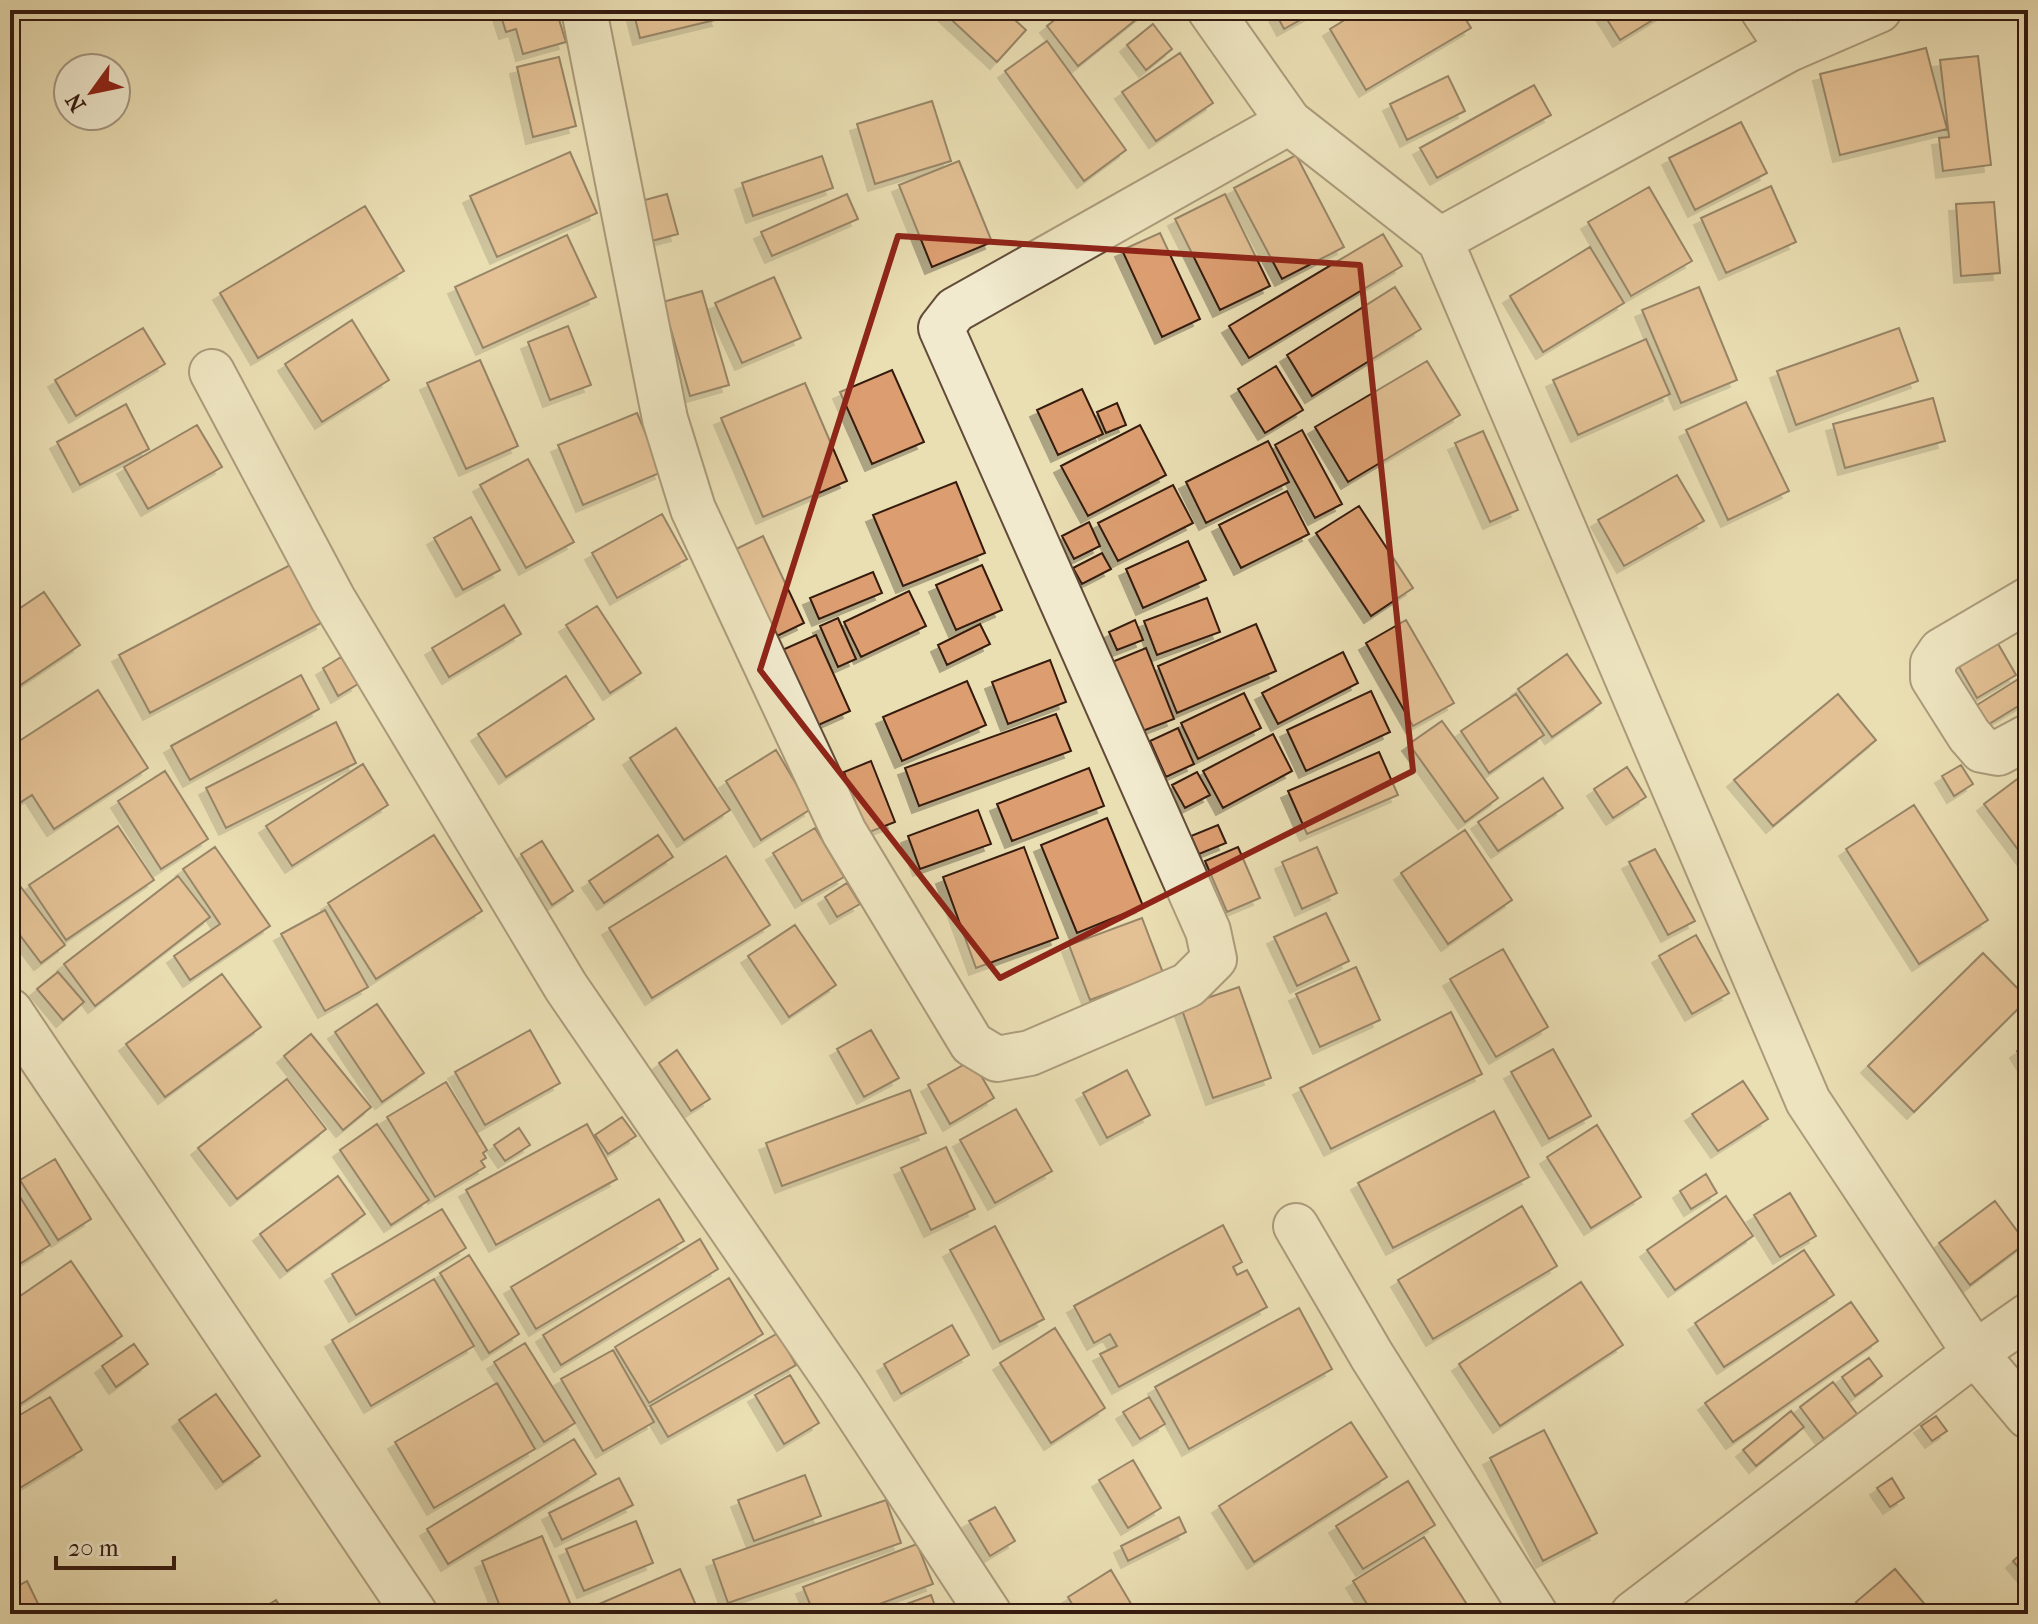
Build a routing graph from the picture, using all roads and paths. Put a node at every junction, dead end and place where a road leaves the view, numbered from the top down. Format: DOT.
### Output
graph roads {
  1 [pos="584,10"];
  2 [pos="1210,10"];
  3 [pos="1763,10"];
  4 [pos="1879,10"];
  5 [pos="1789,49"];
  6 [pos="1289,122"];
  7 [pos="1440,240"];
  8 [pos="212,372"];
  9 [pos="2028,600"];
  10 [pos="2028,737"];
  11 [pos="10,1011"];
  12 [pos="1296,1226"];
  13 [pos="2028,1316"];
  14 [pos="1975,1353"];
  15 [pos="2028,1416"];
  16 [pos="415,1614"];
  17 [pos="989,1614"];
  18 [pos="1535,1614"];
  19 [pos="1633,1614"];
  1 -- 6 [label="street"];
  2 -- 6 [label="street"];
  3 -- 5 [label="street"];
  4 -- 5 [label="street"];
  5 -- 7 [label="street"];
  6 -- 7 [label="street"];
  7 -- 14 [label="street"];
  8 -- 17 [label="street"];
  9 -- 10 [label="street"];
  11 -- 16 [label="street"];
  12 -- 18 [label="street"];
  13 -- 14 [label="street"];
  14 -- 15 [label="street"];
  14 -- 19 [label="street"];
}
